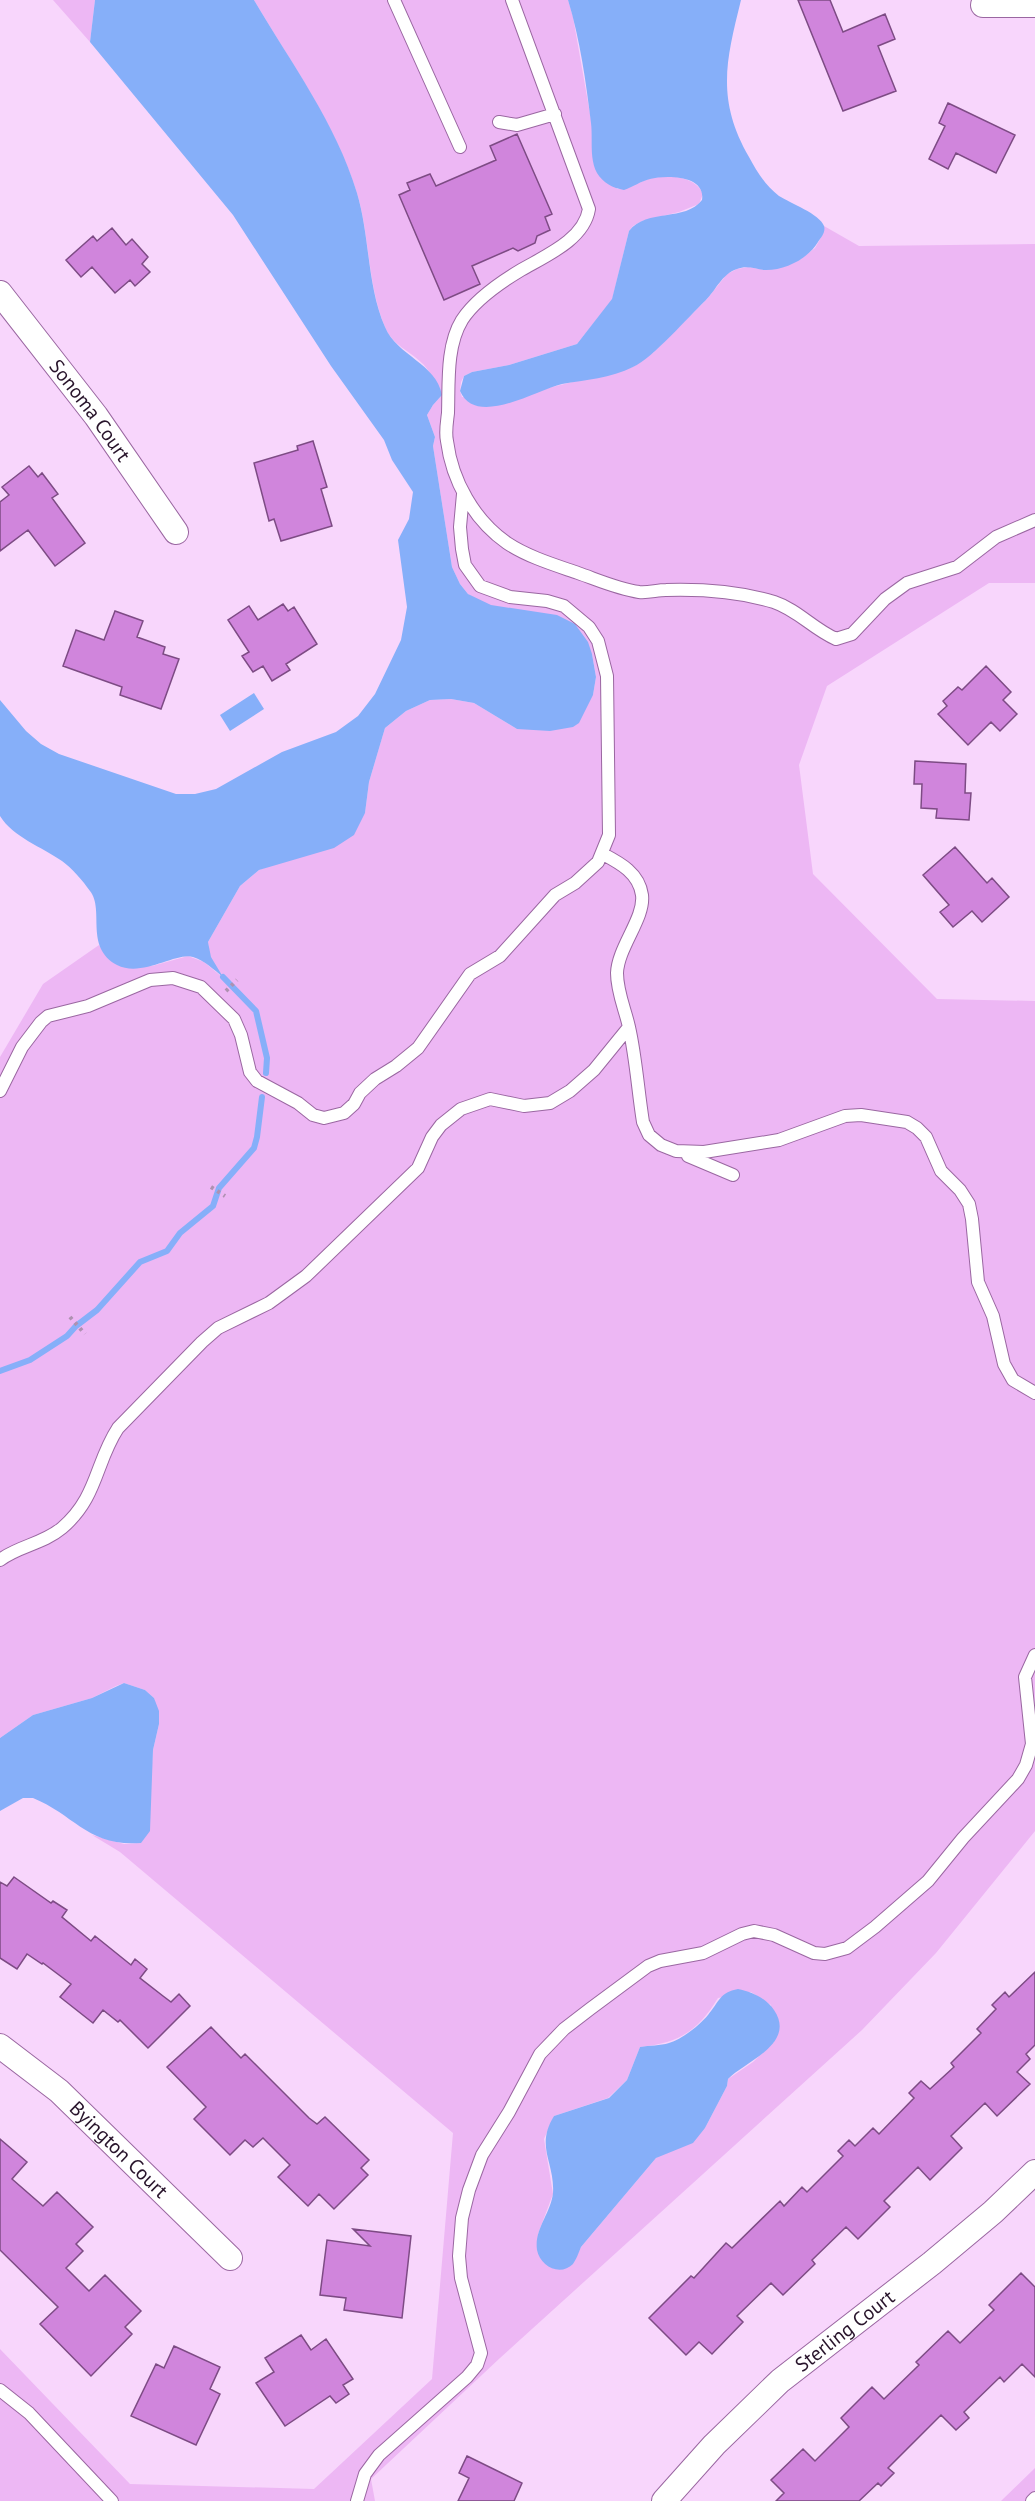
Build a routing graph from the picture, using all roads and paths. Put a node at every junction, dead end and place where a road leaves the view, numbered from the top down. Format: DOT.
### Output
graph roads {
  1 [pos="394,0"];
  2 [pos="512,0"];
  3 [pos="983,5"];
  4 [pos="1035,5"];
  5 [pos="555,114"];
  6 [pos="500,122"];
  7 [pos="460,147"];
  8 [pos="0,292"];
  9 [pos="463,494"];
  10 [pos="1035,520"];
  11 [pos="176,532"];
  12 [pos="603,854"];
  13 [pos="237,980"];
  14 [pos="223,994"];
  15 [pos="629,1027"];
  16 [pos="0,1091"];
  17 [pos="676,1151"];
  18 [pos="733,1175"];
  19 [pos="211,1187"];
  20 [pos="225,1196"];
  21 [pos="70,1317"];
  22 [pos="85,1334"];
  23 [pos="1035,1393"];
  24 [pos="0,1560"];
  25 [pos="1035,1655"];
  26 [pos="0,2046"];
  27 [pos="1035,2172"];
  28 [pos="230,2258"];
  29 [pos="0,2390"];
  30 [pos="112,2501"];
  31 [pos="357,2501"];
  32 [pos="664,2501"];
  1 -- 7 [label="lane"];
  2 -- 5 [label="lane"];
  3 -- 4 [label="street"];
  5 -- 6 [label="lane"];
  5 -- 9 [label="lane"];
  8 -- 11 [label="street, Sonoma Court"];
  9 -- 10 [label="lane"];
  9 -- 12 [label="lane"];
  12 -- 15 [label="lane"];
  12 -- 16 [label="lane"];
  13 -- 14 [label="path"];
  15 -- 17 [label="lane"];
  15 -- 24 [label="lane"];
  17 -- 18 [label="lane"];
  17 -- 23 [label="lane"];
  19 -- 20 [label="path"];
  21 -- 22 [label="path"];
  25 -- 31 [label="lane"];
  26 -- 28 [label="street, Byington Court"];
  27 -- 32 [label="street, Sterling Court"];
  29 -- 30 [label="lane"];
}
